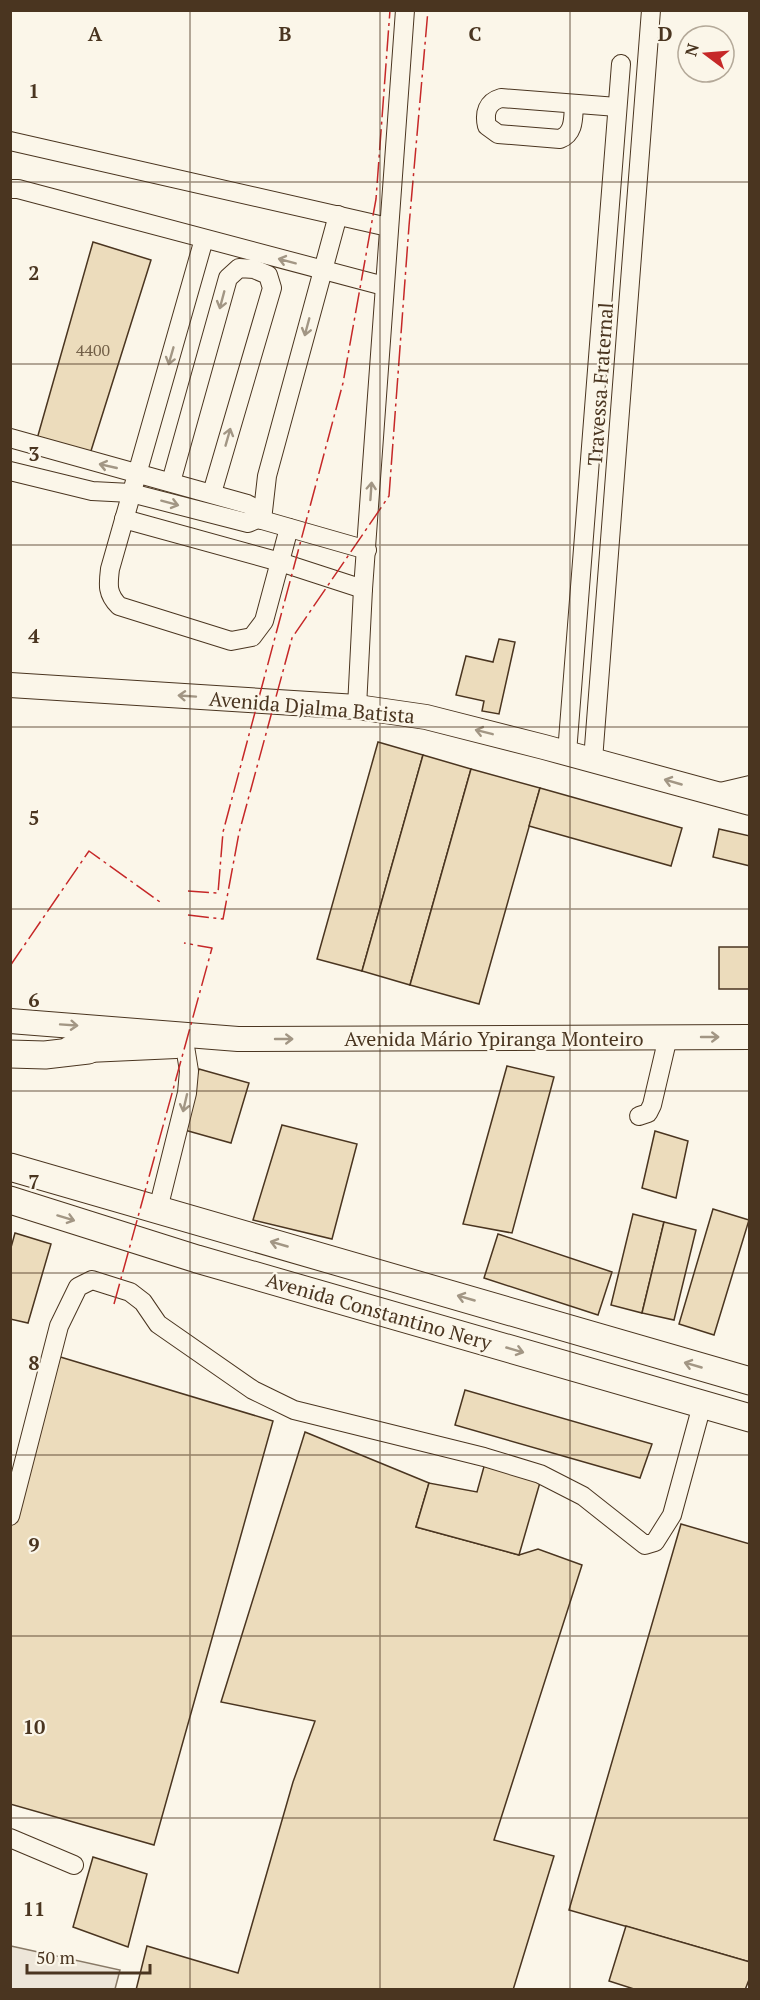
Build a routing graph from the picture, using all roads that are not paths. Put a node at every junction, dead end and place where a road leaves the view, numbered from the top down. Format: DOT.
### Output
graph roads {
  1 [pos="651,10"];
  2 [pos="399,12"];
  3 [pos="621,64"];
  4 [pos="574,104"];
  5 [pos="617,107"];
  6 [pos="10,141"];
  7 [pos="10,189"];
  8 [pos="338,215"];
  9 [pos="388,227"];
  10 [pos="204,239"];
  11 [pos="322,271"];
  12 [pos="384,286"];
  13 [pos="10,438"];
  14 [pos="10,471"];
  15 [pos="138,473"];
  16 [pos="171,482"];
  17 [pos="131,493"];
  18 [pos="212,493"];
  19 [pos="124,519"];
  20 [pos="261,519"];
  21 [pos="289,528"];
  22 [pos="367,550"];
  23 [pos="280,562"];
  24 [pos="363,590"];
  25 [pos="10,685"];
  26 [pos="357,707"];
  27 [pos="567,753"];
  28 [pos="593,760"];
  29 [pos="750,785"];
  30 [pos="712,794"];
  31 [pos="750,803"];
  32 [pos="10,1021"];
  33 [pos="668,1037"];
  34 [pos="750,1037"];
  35 [pos="184,1040"];
  36 [pos="10,1042"];
  37 [pos="88,1050"];
  38 [pos="10,1054"];
  39 [pos="639,1116"];
  40 [pos="10,1167"];
  41 [pos="10,1200"];
  42 [pos="158,1209"];
  43 [pos="750,1381"];
  44 [pos="702,1405"];
  45 [pos="750,1418"];
  46 [pos="10,1516"];
  47 [pos="10,1838"];
  48 [pos="74,1865"];
  1 -- 28 [label="street, Travessa Fraternal"];
  2 -- 9 [label="street"];
  3 -- 5 [label="street"];
  4 -- 4 [label="street"];
  4 -- 5 [label="street"];
  5 -- 27 [label="street"];
  6 -- 8 [label="street"];
  7 -- 10 [label="street"];
  8 -- 9 [label="street"];
  8 -- 11 [label="street"];
  9 -- 12 [label="street"];
  11 -- 10 [label="street, one-way"];
  10 -- 15 [label="street, one-way"];
  11 -- 12 [label="street"];
  11 -- 20 [label="street, one-way"];
  22 -- 12 [label="street, one-way"];
  15 -- 13 [label="street, one-way"];
  14 -- 17 [label="street"];
  15 -- 16 [label="street"];
  15 -- 17 [label="street"];
  16 -- 18 [label="street"];
  18 -- 16 [label="street, one-way"];
  17 -- 19 [label="street"];
  17 -- 20 [label="street, one-way"];
  18 -- 20 [label="street"];
  19 -- 23 [label="street"];
  19 -- 23 [label="street"];
  20 -- 21 [label="street"];
  21 -- 22 [label="street"];
  21 -- 23 [label="street"];
  22 -- 24 [label="street"];
  23 -- 24 [label="street"];
  24 -- 26 [label="street"];
  26 -- 25 [label="main road, Avenida Djalma Batista, one-way"];
  27 -- 26 [label="main road, Avenida Djalma Batista, one-way"];
  27 -- 28 [label="main road, Avenida Djalma Batista"];
  30 -- 28 [label="main road, Avenida Djalma Batista, one-way"];
  29 -- 30 [label="street, Avenida Djalma Batista"];
  30 -- 31 [label="main road, Avenida Djalma Batista"];
  32 -- 35 [label="main road, Avenida Mário Ypiranga Monteiro, one-way"];
  33 -- 34 [label="main road, Avenida Mário Ypiranga Monteiro, one-way"];
  35 -- 33 [label="main road, Avenida Mário Ypiranga Monteiro, one-way"];
  33 -- 39 [label="street"];
  35 -- 37 [label="main road, Avenida Mário Ypiranga Monteiro"];
  35 -- 42 [label="street, one-way"];
  36 -- 37 [label="main road, Avenida Mário Ypiranga Monteiro"];
  37 -- 38 [label="highway"];
  40 -- 42 [label="highway, Avenida Constantino Nery"];
  41 -- 44 [label="highway, Avenida Constantino Nery, one-way"];
  43 -- 42 [label="highway, Avenida Constantino Nery, one-way"];
  44 -- 45 [label="highway, Avenida Constantino Nery"];
  44 -- 46 [label="street"];
  47 -- 48 [label="street"];
}
